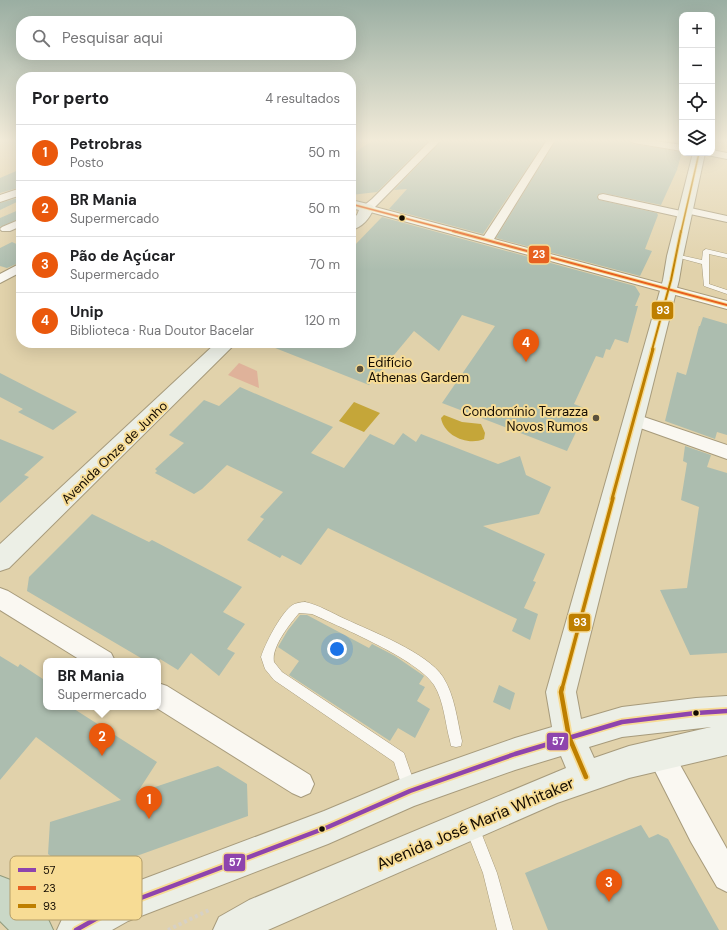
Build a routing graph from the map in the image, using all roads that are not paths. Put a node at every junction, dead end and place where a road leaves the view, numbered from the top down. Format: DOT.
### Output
graph roads {
  1 [pos="394,183"];
  2 [pos="524,183"];
  3 [pos="692,183"];
  4 [pos="16,193"];
  5 [pos="603,198"];
  6 [pos="0,199"];
  7 [pos="360,206"];
  8 [pos="685,213"];
  9 [pos="727,219"];
  10 [pos="356,222"];
  11 [pos="16,225"];
  12 [pos="6,230"];
  13 [pos="487,240"];
  14 [pos="675,256"];
  15 [pos="727,256"];
  16 [pos="705,263"];
  17 [pos="16,270"];
  18 [pos="0,279"];
  19 [pos="668,289"];
  20 [pos="727,292"];
  21 [pos="727,305"];
  22 [pos="222,348"];
  23 [pos="635,420"];
  24 [pos="727,452"];
  25 [pos="0,560"];
  26 [pos="0,598"];
  27 [pos="98,658"];
  28 [pos="161,697"];
  29 [pos="727,711"];
  30 [pos="569,738"];
  31 [pos="727,739"];
  32 [pos="456,741"];
  33 [pos="660,754"];
  34 [pos="586,777"];
  35 [pos="301,784"];
  36 [pos="410,791"];
  37 [pos="471,824"];
  38 [pos="727,877"];
  39 [pos="0,894"];
  40 [pos="142,898"];
  41 [pos="10,905"];
  42 [pos="25,920"];
  43 [pos="94,920"];
  44 [pos="34,930"];
  45 [pos="76,930"];
  46 [pos="232,930"];
  47 [pos="505,930"];
  1 -- 7 [label="street"];
  2 -- 13 [label="street"];
  3 -- 8 [label="street"];
  4 -- 6 [label="street"];
  5 -- 8 [label="street"];
  7 -- 10 [label="street"];
  7 -- 13 [label="street"];
  8 -- 9 [label="street"];
  8 -- 14 [label="street"];
  11 -- 12 [label="street"];
  13 -- 19 [label="street"];
  14 -- 16 [label="lane"];
  14 -- 19 [label="street"];
  15 -- 16 [label="lane"];
  16 -- 20 [label="lane"];
  17 -- 18 [label="street"];
  19 -- 21 [label="street"];
  19 -- 23 [label="street"];
  22 -- 25 [label="street, Avenida Onze de Junho"];
  23 -- 24 [label="street"];
  23 -- 30 [label="street"];
  26 -- 27 [label="street"];
  28 -- 35 [label="street"];
  29 -- 30 [label="street"];
  30 -- 34 [label="street"];
  30 -- 36 [label="street"];
  31 -- 33 [label="street, Avenida José Maria Whitaker"];
  32 -- 36 [label="lane"];
  33 -- 34 [label="street, Avenida José Maria Whitaker"];
  33 -- 38 [label="street"];
  34 -- 37 [label="street, Avenida José Maria Whitaker"];
  36 -- 40 [label="street"];
  37 -- 46 [label="street, Avenida José Maria Whitaker"];
  37 -- 47 [label="lane"];
  39 -- 41 [label="highway"];
  42 -- 44 [label="highway"];
  43 -- 45 [label="street"];
}
